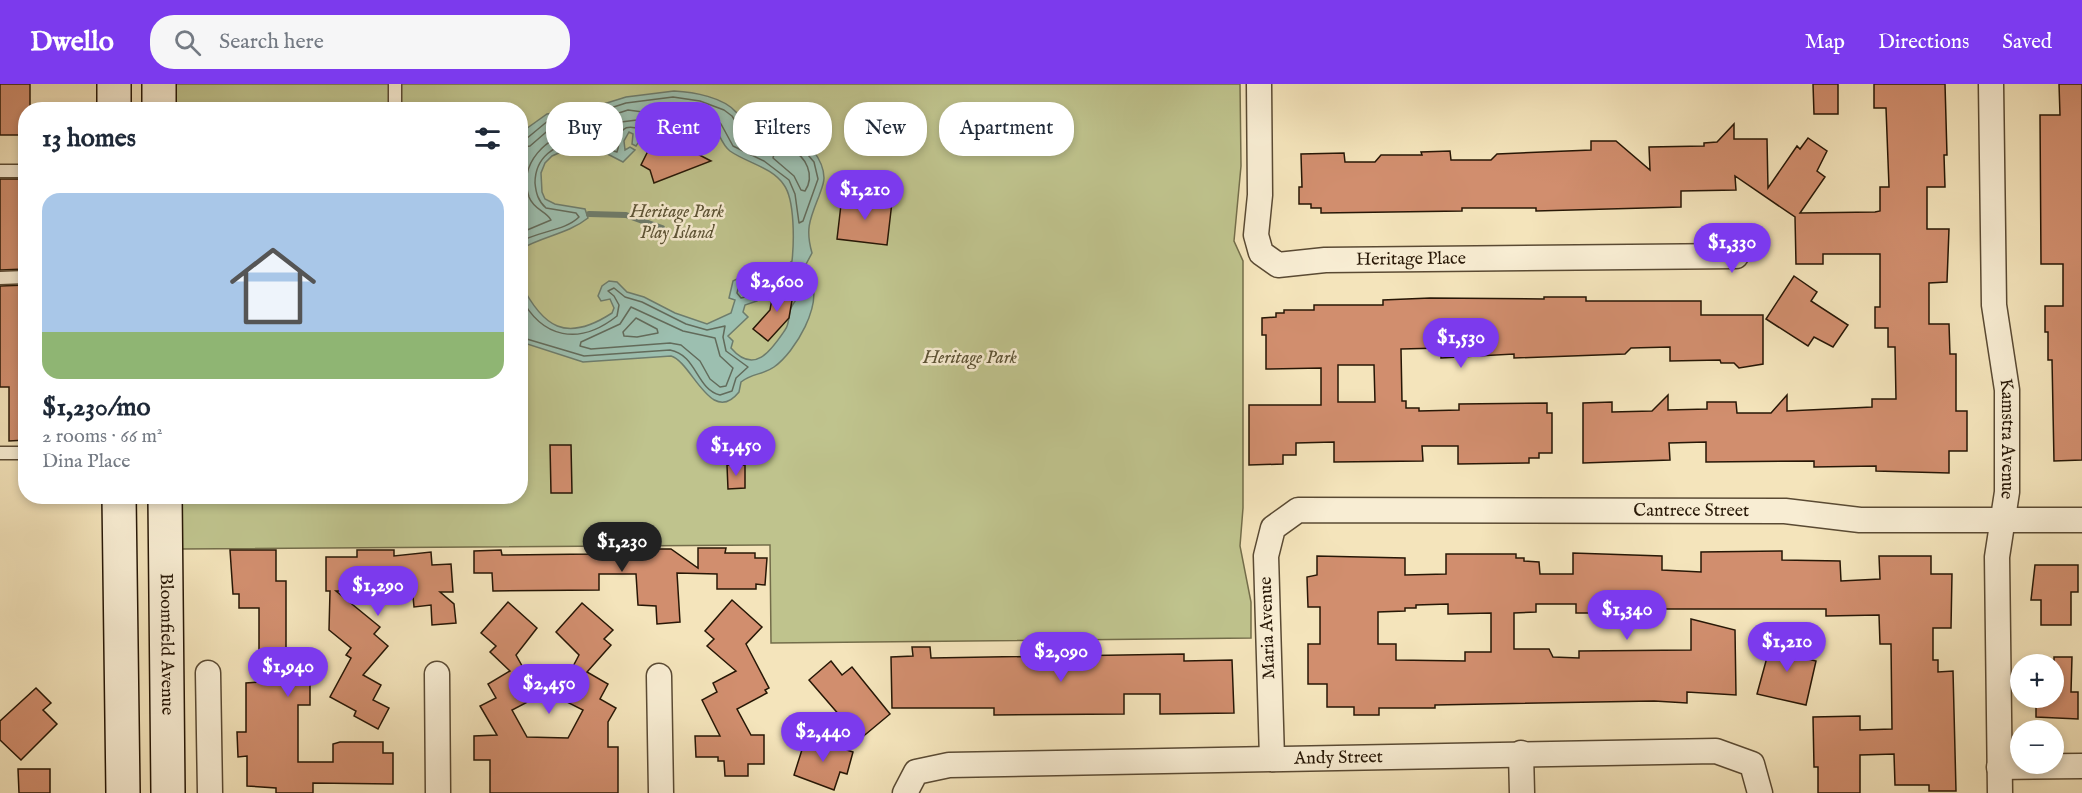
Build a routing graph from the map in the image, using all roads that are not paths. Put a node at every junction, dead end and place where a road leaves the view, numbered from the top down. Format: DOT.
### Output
graph roads {
  1 [pos="114,84"];
  2 [pos="159,84"];
  3 [pos="395,84"];
  4 [pos="1259,84"];
  5 [pos="1991,84"];
  6 [pos="114,102"];
  7 [pos="159,102"];
  8 [pos="395,102"];
  9 [pos="0,171"];
  10 [pos="18,171"];
  11 [pos="1736,256"];
  12 [pos="18,277"];
  13 [pos="0,278"];
  14 [pos="0,453"];
  15 [pos="18,453"];
  16 [pos="119,504"];
  17 [pos="165,504"];
  18 [pos="1298,510"];
  19 [pos="2082,520"];
  20 [pos="2002,521"];
  21 [pos="208,673"];
  22 [pos="437,674"];
  23 [pos="659,676"];
  24 [pos="1521,753"];
  25 [pos="1272,759"];
  26 [pos="2082,766"];
  27 [pos="1999,767"];
  28 [pos="123,793"];
  29 [pos="168,793"];
  30 [pos="210,793"];
  31 [pos="438,793"];
  32 [pos="661,793"];
  33 [pos="905,793"];
  34 [pos="1522,793"];
  35 [pos="1760,793"];
  36 [pos="2000,793"];
  1 -- 6 [label="street"];
  2 -- 7 [label="street"];
  3 -- 8 [label="lane"];
  4 -- 11 [label="street, Heritage Place"];
  5 -- 20 [label="street, Kamstra Avenue"];
  9 -- 10 [label="lane"];
  12 -- 13 [label="lane"];
  14 -- 15 [label="lane"];
  16 -- 28 [label="street"];
  17 -- 29 [label="street, Bloomfield Avenue"];
  18 -- 20 [label="street, Cantrece Street"];
  18 -- 25 [label="street, Maria Avenue"];
  19 -- 20 [label="street, Cantrece Street"];
  20 -- 27 [label="street, Kamstra Avenue"];
  21 -- 30 [label="street"];
  22 -- 31 [label="street"];
  23 -- 32 [label="street"];
  24 -- 25 [label="street, Andy Street"];
  24 -- 34 [label="street"];
  24 -- 35 [label="street, Andy Street"];
  25 -- 33 [label="street, Andy Street"];
  26 -- 27 [label="street"];
  27 -- 36 [label="street, Kamstra Avenue"];
}
